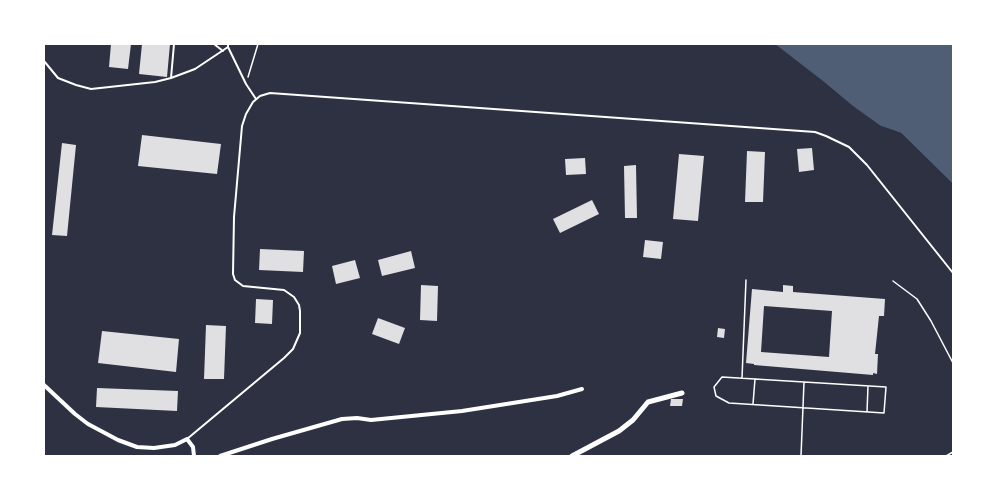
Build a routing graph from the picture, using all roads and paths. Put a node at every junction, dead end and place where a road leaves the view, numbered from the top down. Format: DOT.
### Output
graph roads {
  1 [pos="174,44"];
  2 [pos="214,44"];
  3 [pos="228,44"];
  4 [pos="258,44"];
  5 [pos="228,48"];
  6 [pos="223,51"];
  7 [pos="44,61"];
  8 [pos="171,78"];
  9 [pos="246,84"];
  10 [pos="256,99"];
  11 [pos="953,273"];
  12 [pos="746,280"];
  13 [pos="893,281"];
  14 [pos="953,363"];
  15 [pos="742,378"];
  16 [pos="755,379"];
  17 [pos="804,382"];
  18 [pos="44,385"];
  19 [pos="868,386"];
  20 [pos="582,388"];
  21 [pos="682,393"];
  22 [pos="753,404"];
  23 [pos="803,408"];
  24 [pos="867,412"];
  25 [pos="187,439"];
  26 [pos="953,452"];
  27 [pos="194,456"];
  28 [pos="220,456"];
  29 [pos="572,456"];
  30 [pos="801,456"];
  31 [pos="946,456"];
  1 -- 8 [label="lane"];
  2 -- 6 [label="lane"];
  3 -- 5 [label="lane"];
  4 -- 9 [label="path"];
  5 -- 6 [label="lane"];
  5 -- 9 [label="lane"];
  6 -- 8 [label="lane"];
  7 -- 8 [label="lane"];
  9 -- 10 [label="lane"];
  10 -- 11 [label="lane"];
  10 -- 25 [label="lane"];
  12 -- 15 [label="path"];
  13 -- 14 [label="path"];
  15 -- 16 [label="path"];
  15 -- 22 [label="path"];
  16 -- 17 [label="path"];
  16 -- 22 [label="path"];
  17 -- 19 [label="path"];
  17 -- 23 [label="path"];
  18 -- 25 [label="street"];
  19 -- 24 [label="path"];
  19 -- 24 [label="path"];
  20 -- 28 [label="street"];
  21 -- 29 [label="street"];
  22 -- 23 [label="path"];
  23 -- 24 [label="path"];
  23 -- 30 [label="path"];
  25 -- 27 [label="street"];
  26 -- 31 [label="path"];
}
